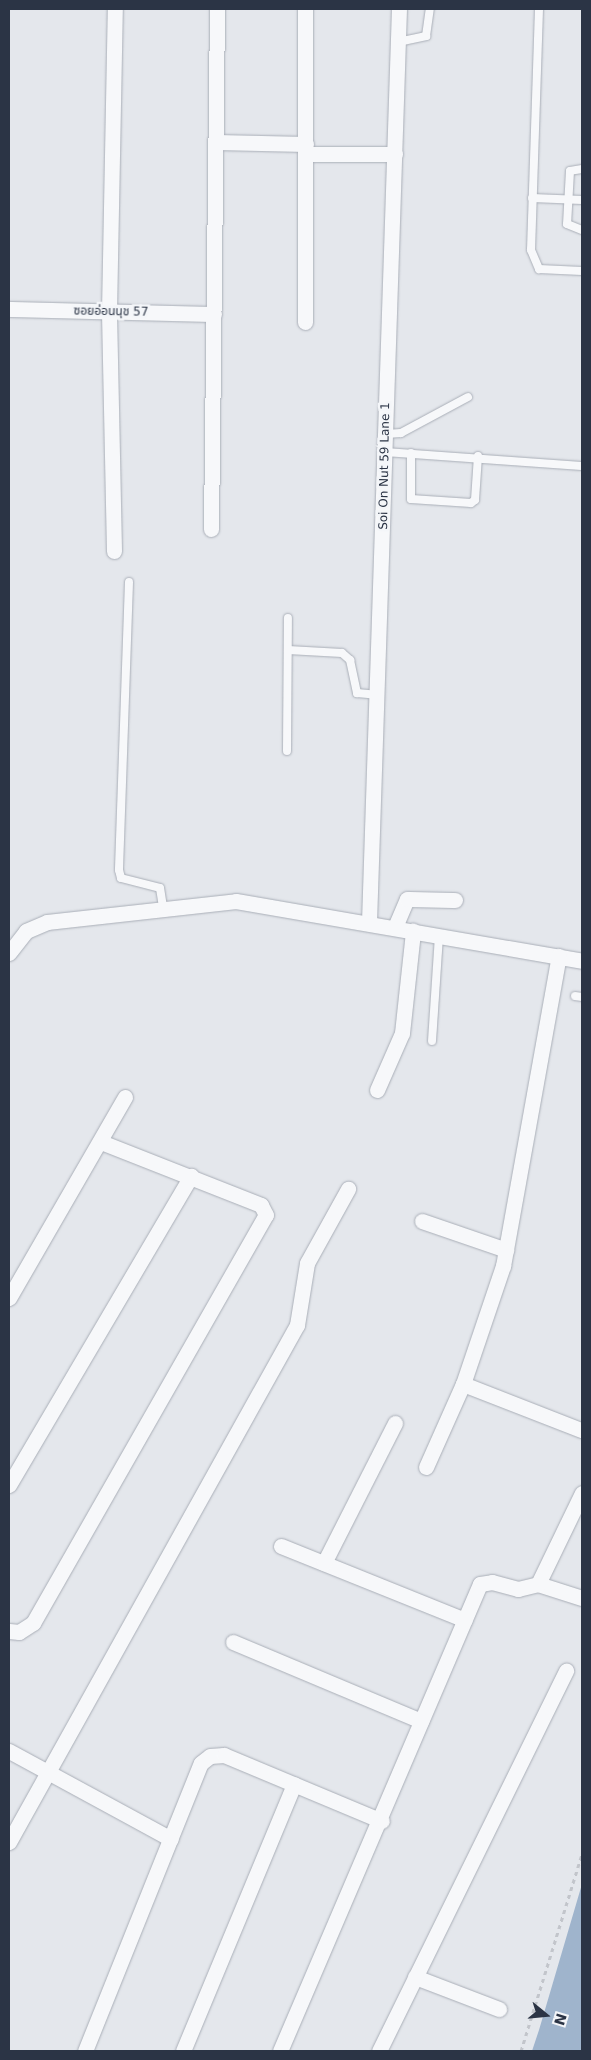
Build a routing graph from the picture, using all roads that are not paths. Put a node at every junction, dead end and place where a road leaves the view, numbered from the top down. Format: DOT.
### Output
graph roads {
  1 [pos="115,9"];
  2 [pos="217,9"];
  3 [pos="305,9"];
  4 [pos="399,9"];
  5 [pos="430,9"];
  6 [pos="539,9"];
  7 [pos="398,42"];
  8 [pos="216,142"];
  9 [pos="306,149"];
  10 [pos="394,154"];
  11 [pos="582,169"];
  12 [pos="532,198"];
  13 [pos="569,200"];
  14 [pos="582,200"];
  15 [pos="582,230"];
  16 [pos="582,272"];
  17 [pos="9,309"];
  18 [pos="109,312"];
  19 [pos="214,314"];
  20 [pos="305,322"];
  21 [pos="468,397"];
  22 [pos="386,434"];
  23 [pos="385,452"];
  24 [pos="411,453"];
  25 [pos="478,456"];
  26 [pos="582,466"];
  27 [pos="211,529"];
  28 [pos="114,551"];
  29 [pos="129,582"];
  30 [pos="288,618"];
  31 [pos="288,650"];
  32 [pos="379,695"];
  33 [pos="287,751"];
  34 [pos="455,900"];
  35 [pos="163,906"];
  36 [pos="369,922"];
  37 [pos="395,927"];
  38 [pos="413,931"];
  39 [pos="439,935"];
  40 [pos="9,953"];
  41 [pos="559,956"];
  42 [pos="582,961"];
  43 [pos="432,1041"];
  44 [pos="377,1090"];
  45 [pos="125,1097"];
  46 [pos="101,1142"];
  47 [pos="191,1176"];
  48 [pos="348,1189"];
  49 [pos="422,1222"];
  50 [pos="505,1256"];
  51 [pos="9,1298"];
  52 [pos="463,1384"];
  53 [pos="395,1424"];
  54 [pos="581,1430"];
  55 [pos="426,1467"];
  56 [pos="9,1485"];
  57 [pos="582,1493"];
  58 [pos="281,1546"];
  59 [pos="324,1563"];
  60 [pos="538,1584"];
  61 [pos="582,1598"];
  62 [pos="465,1620"];
  63 [pos="9,1631"];
  64 [pos="233,1642"];
  65 [pos="566,1671"];
  66 [pos="421,1721"];
  67 [pos="9,1751"];
  68 [pos="46,1771"];
  69 [pos="294,1784"];
  70 [pos="382,1821"];
  71 [pos="171,1838"];
  72 [pos="9,1842"];
  73 [pos="415,1977"];
  74 [pos="500,2009"];
  75 [pos="85,2051"];
  76 [pos="183,2051"];
  77 [pos="280,2051"];
  78 [pos="380,2051"];
  1 -- 18 [label="street"];
  2 -- 8 [label="street"];
  3 -- 9 [label="street"];
  4 -- 7 [label="street, Soi On Nut 59 Lane 1"];
  5 -- 7 [label="lane"];
  6 -- 12 [label="lane"];
  7 -- 10 [label="street, Soi On Nut 59 Lane 1"];
  8 -- 9 [label="street"];
  8 -- 19 [label="street"];
  9 -- 10 [label="street"];
  9 -- 20 [label="street"];
  10 -- 22 [label="street, Soi On Nut 59 Lane 1"];
  11 -- 13 [label="lane"];
  12 -- 13 [label="lane"];
  12 -- 16 [label="lane"];
  13 -- 14 [label="lane"];
  13 -- 15 [label="lane"];
  17 -- 18 [label="street, ซอยอ่อนนุช 57"];
  18 -- 19 [label="street, ซอยอ่อนนุช 57"];
  18 -- 28 [label="street"];
  19 -- 27 [label="street"];
  21 -- 22 [label="lane"];
  22 -- 23 [label="street, Soi On Nut 59 Lane 1"];
  23 -- 24 [label="lane"];
  23 -- 32 [label="street, Soi On Nut 59 Lane 1"];
  24 -- 25 [label="lane"];
  24 -- 25 [label="lane"];
  25 -- 26 [label="lane"];
  29 -- 35 [label="lane"];
  30 -- 31 [label="lane"];
  31 -- 32 [label="lane"];
  31 -- 33 [label="lane"];
  32 -- 36 [label="street, Soi On Nut 59 Lane 1"];
  34 -- 37 [label="street"];
  35 -- 36 [label="street"];
  35 -- 40 [label="street"];
  36 -- 37 [label="street"];
  37 -- 38 [label="street"];
  38 -- 39 [label="street"];
  38 -- 44 [label="street"];
  39 -- 41 [label="street"];
  39 -- 43 [label="lane"];
  41 -- 42 [label="street"];
  41 -- 50 [label="street"];
  45 -- 46 [label="street"];
  46 -- 47 [label="street"];
  46 -- 51 [label="street"];
  47 -- 56 [label="street"];
  47 -- 63 [label="street"];
  48 -- 68 [label="street"];
  49 -- 50 [label="street"];
  50 -- 52 [label="street"];
  52 -- 54 [label="street"];
  52 -- 55 [label="street"];
  53 -- 59 [label="street"];
  57 -- 60 [label="street"];
  58 -- 59 [label="street"];
  59 -- 62 [label="street"];
  60 -- 61 [label="street"];
  60 -- 62 [label="street"];
  62 -- 66 [label="street"];
  64 -- 66 [label="street"];
  65 -- 73 [label="street"];
  66 -- 70 [label="street"];
  67 -- 68 [label="street"];
  68 -- 71 [label="street"];
  68 -- 72 [label="street"];
  69 -- 70 [label="street"];
  69 -- 71 [label="street"];
  69 -- 76 [label="street"];
  70 -- 77 [label="street"];
  71 -- 75 [label="street"];
  73 -- 74 [label="street"];
  73 -- 78 [label="street"];
}
